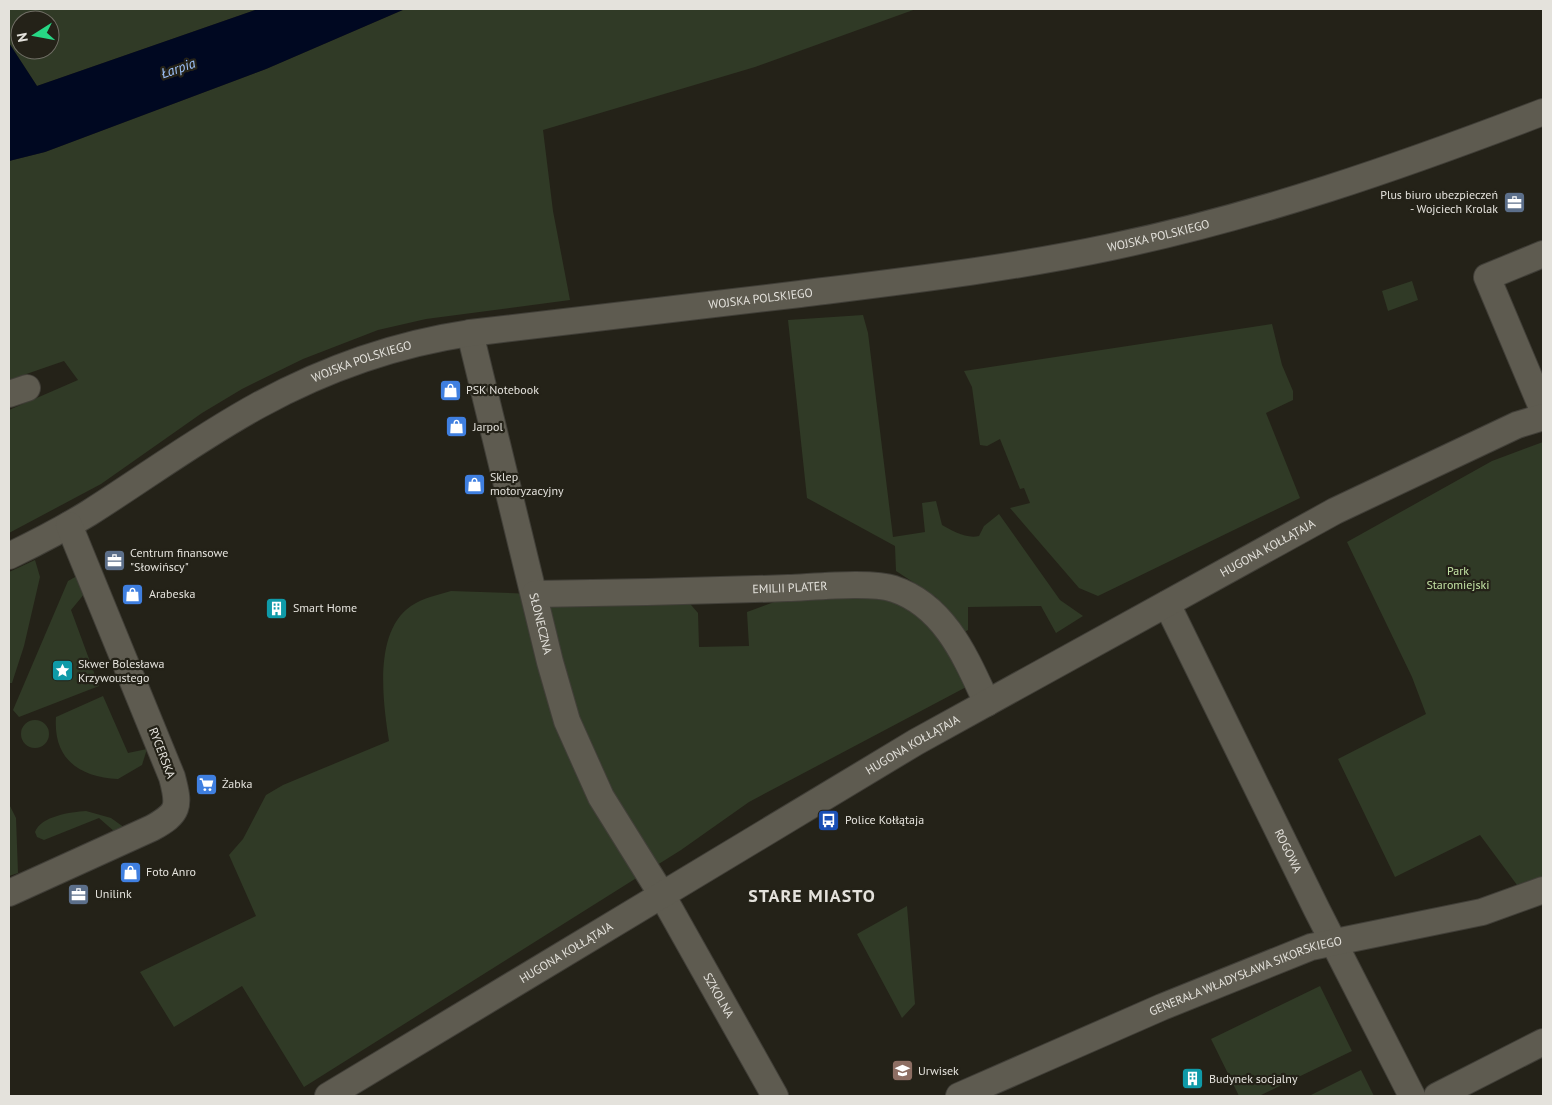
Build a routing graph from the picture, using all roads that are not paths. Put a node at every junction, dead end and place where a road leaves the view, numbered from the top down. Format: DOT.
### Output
graph roads {
  1 [pos="1543,112"];
  2 [pos="1543,254"];
  3 [pos="470,333"];
  4 [pos="1543,412"];
  5 [pos="69,525"];
  6 [pos="9,556"];
  7 [pos="534,594"];
  8 [pos="1167,604"];
  9 [pos="987,703"];
  10 [pos="1543,890"];
  11 [pos="9,893"];
  12 [pos="662,895"];
  13 [pos="1334,942"];
  14 [pos="1543,1042"];
  15 [pos="328,1096"];
  16 [pos="775,1096"];
  17 [pos="959,1096"];
  18 [pos="1412,1096"];
  19 [pos="1437,1096"];
  1 -- 3 [label="street, WOJSKA POLSKIEGO"];
  2 -- 4 [label="street"];
  3 -- 5 [label="street, WOJSKA POLSKIEGO"];
  3 -- 7 [label="street, SŁONECZNA"];
  4 -- 8 [label="street, HUGONA KOŁŁĄTAJA"];
  5 -- 6 [label="street, WOJSKA POLSKIEGO"];
  5 -- 11 [label="street, RYCERSKA"];
  7 -- 9 [label="street, EMILII PLATER"];
  7 -- 12 [label="street, SŁONECZNA"];
  8 -- 9 [label="street, HUGONA KOŁŁĄTAJA"];
  8 -- 13 [label="street, ROGOWA"];
  9 -- 12 [label="street, HUGONA KOŁŁĄTAJA"];
  10 -- 13 [label="street, GENERAŁA WŁADYSŁAWA SIKORSKIEGO"];
  12 -- 15 [label="street, HUGONA KOŁŁĄTAJA"];
  12 -- 16 [label="street, SZKOLNA"];
  13 -- 17 [label="street, GENERAŁA WŁADYSŁAWA SIKORSKIEGO"];
  13 -- 18 [label="street, ROGOWA"];
  14 -- 19 [label="street"];
}
